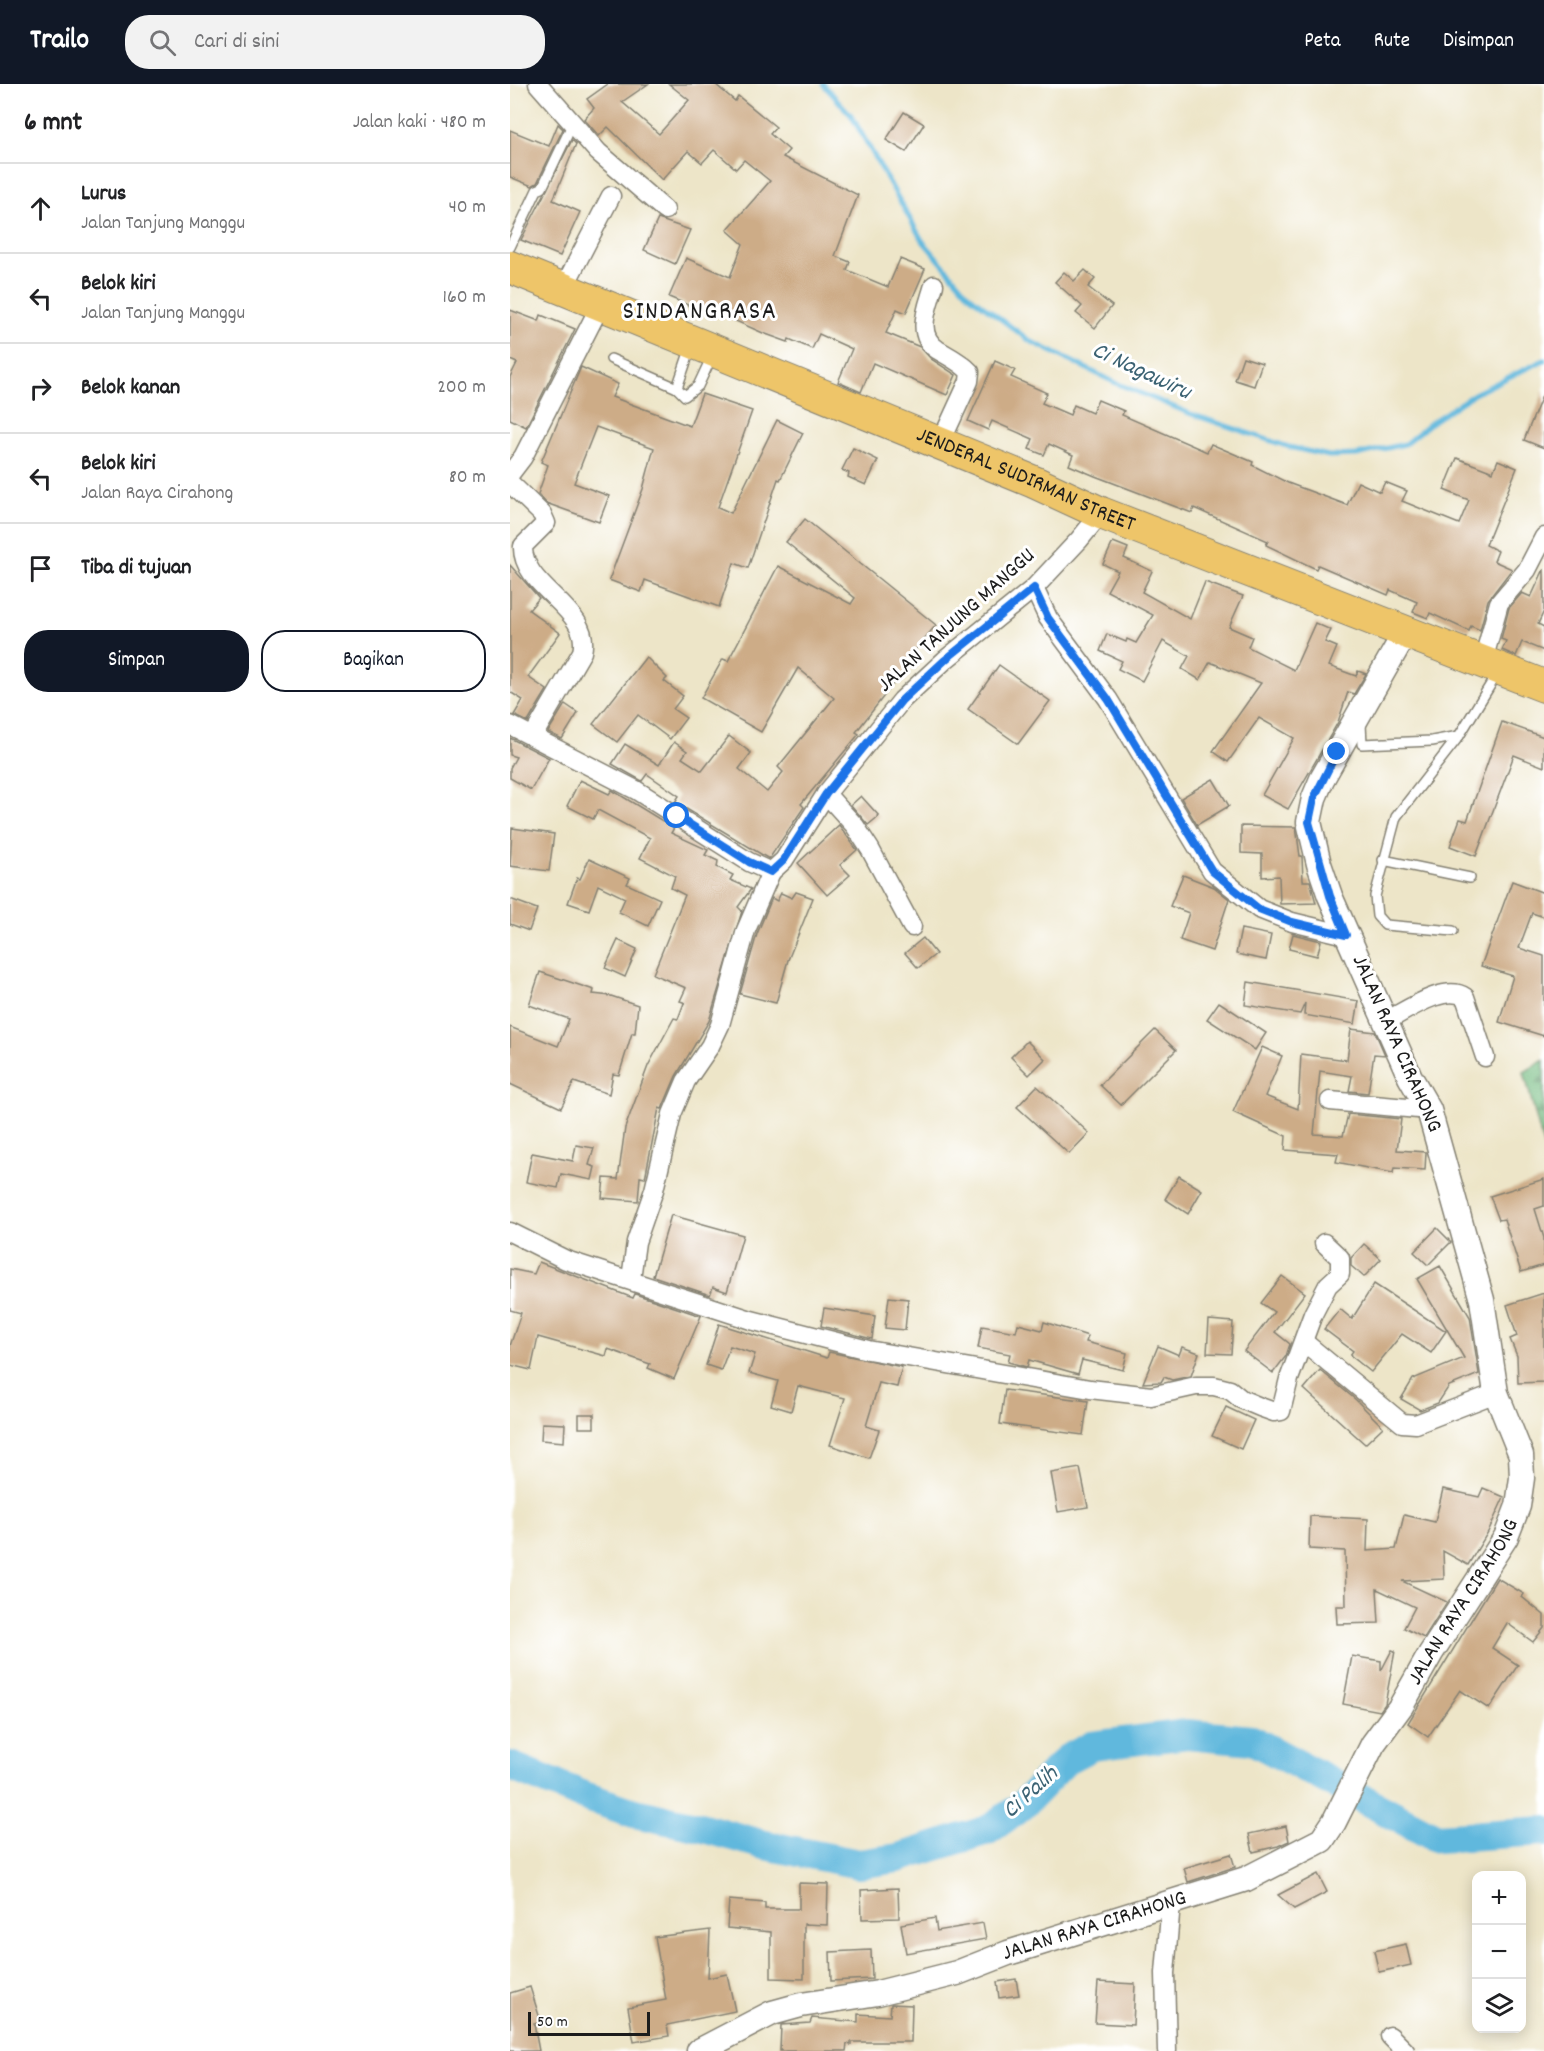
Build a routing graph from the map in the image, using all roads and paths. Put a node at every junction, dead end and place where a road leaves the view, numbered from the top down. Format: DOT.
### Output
graph roads {
  1 [pos="538,84"];
  2 [pos="572,125"];
  3 [pos="611,196"];
  4 [pos="665,210"];
  5 [pos="510,247"];
  6 [pos="510,267"];
  7 [pos="934,285"];
  8 [pos="563,289"];
  9 [pos="601,304"];
  10 [pos="704,347"];
  11 [pos="612,359"];
  12 [pos="677,388"];
  13 [pos="940,444"];
  14 [pos="510,474"];
  15 [pos="510,483"];
  16 [pos="1101,513"];
  17 [pos="1544,537"];
  18 [pos="1034,588"];
  19 [pos="1410,634"];
  20 [pos="1492,665"];
  21 [pos="1544,686"];
  22 [pos="510,725"];
  23 [pos="533,736"];
  24 [pos="1459,736"];
  25 [pos="826,794"];
  26 [pos="1383,860"];
  27 [pos="771,872"];
  28 [pos="1470,878"];
  29 [pos="912,927"];
  30 [pos="1453,931"];
  31 [pos="1346,935"];
  32 [pos="1386,1021"];
  33 [pos="1485,1057"];
  34 [pos="1330,1101"];
  35 [pos="1429,1110"];
  36 [pos="510,1232"];
  37 [pos="1324,1243"];
  38 [pos="631,1279"];
  39 [pos="1304,1342"];
  40 [pos="1496,1393"];
  41 [pos="1171,1903"];
  42 [pos="1390,2036"];
  43 [pos="699,2051"];
  44 [pos="1167,2051"];
  45 [pos="1405,2051"];
  1 -- 2 [label="street"];
  2 -- 4 [label="street"];
  2 -- 5 [label="lane"];
  3 -- 8 [label="street"];
  6 -- 8 [label="highway, JENDERAL SUDIRMAN STREET"];
  7 -- 13 [label="street"];
  8 -- 9 [label="highway, JENDERAL SUDIRMAN STREET"];
  9 -- 10 [label="highway, JENDERAL SUDIRMAN STREET"];
  9 -- 14 [label="street"];
  10 -- 12 [label="lane"];
  10 -- 12 [label="lane"];
  10 -- 13 [label="highway, JENDERAL SUDIRMAN STREET"];
  11 -- 12 [label="lane"];
  13 -- 16 [label="highway, JENDERAL SUDIRMAN STREET"];
  15 -- 23 [label="street"];
  16 -- 18 [label="street, JALAN TANJUNG MANGGU"];
  16 -- 19 [label="highway, JENDERAL SUDIRMAN STREET"];
  17 -- 20 [label="street"];
  18 -- 25 [label="street, JALAN TANJUNG MANGGU"];
  18 -- 31 [label="street"];
  19 -- 20 [label="highway, JENDERAL SUDIRMAN STREET"];
  19 -- 24 [label="lane"];
  19 -- 31 [label="street, JALAN RAYA CIRAHONG"];
  20 -- 21 [label="highway, JENDERAL SUDIRMAN STREET"];
  20 -- 24 [label="lane"];
  22 -- 23 [label="street"];
  23 -- 27 [label="street"];
  24 -- 26 [label="lane"];
  25 -- 27 [label="street, JALAN TANJUNG MANGGU"];
  25 -- 29 [label="street"];
  26 -- 28 [label="lane"];
  26 -- 30 [label="lane"];
  27 -- 38 [label="street, JALAN TANJUNG MANGGU"];
  31 -- 32 [label="street, JALAN RAYA CIRAHONG"];
  32 -- 33 [label="street"];
  32 -- 35 [label="street, JALAN RAYA CIRAHONG"];
  34 -- 35 [label="street"];
  35 -- 40 [label="street, JALAN RAYA CIRAHONG"];
  36 -- 38 [label="street"];
  37 -- 39 [label="street"];
  38 -- 39 [label="street"];
  39 -- 40 [label="street"];
  40 -- 41 [label="street, JALAN RAYA CIRAHONG"];
  41 -- 43 [label="street, JALAN RAYA CIRAHONG"];
  41 -- 44 [label="street"];
  42 -- 45 [label="street"];
}
